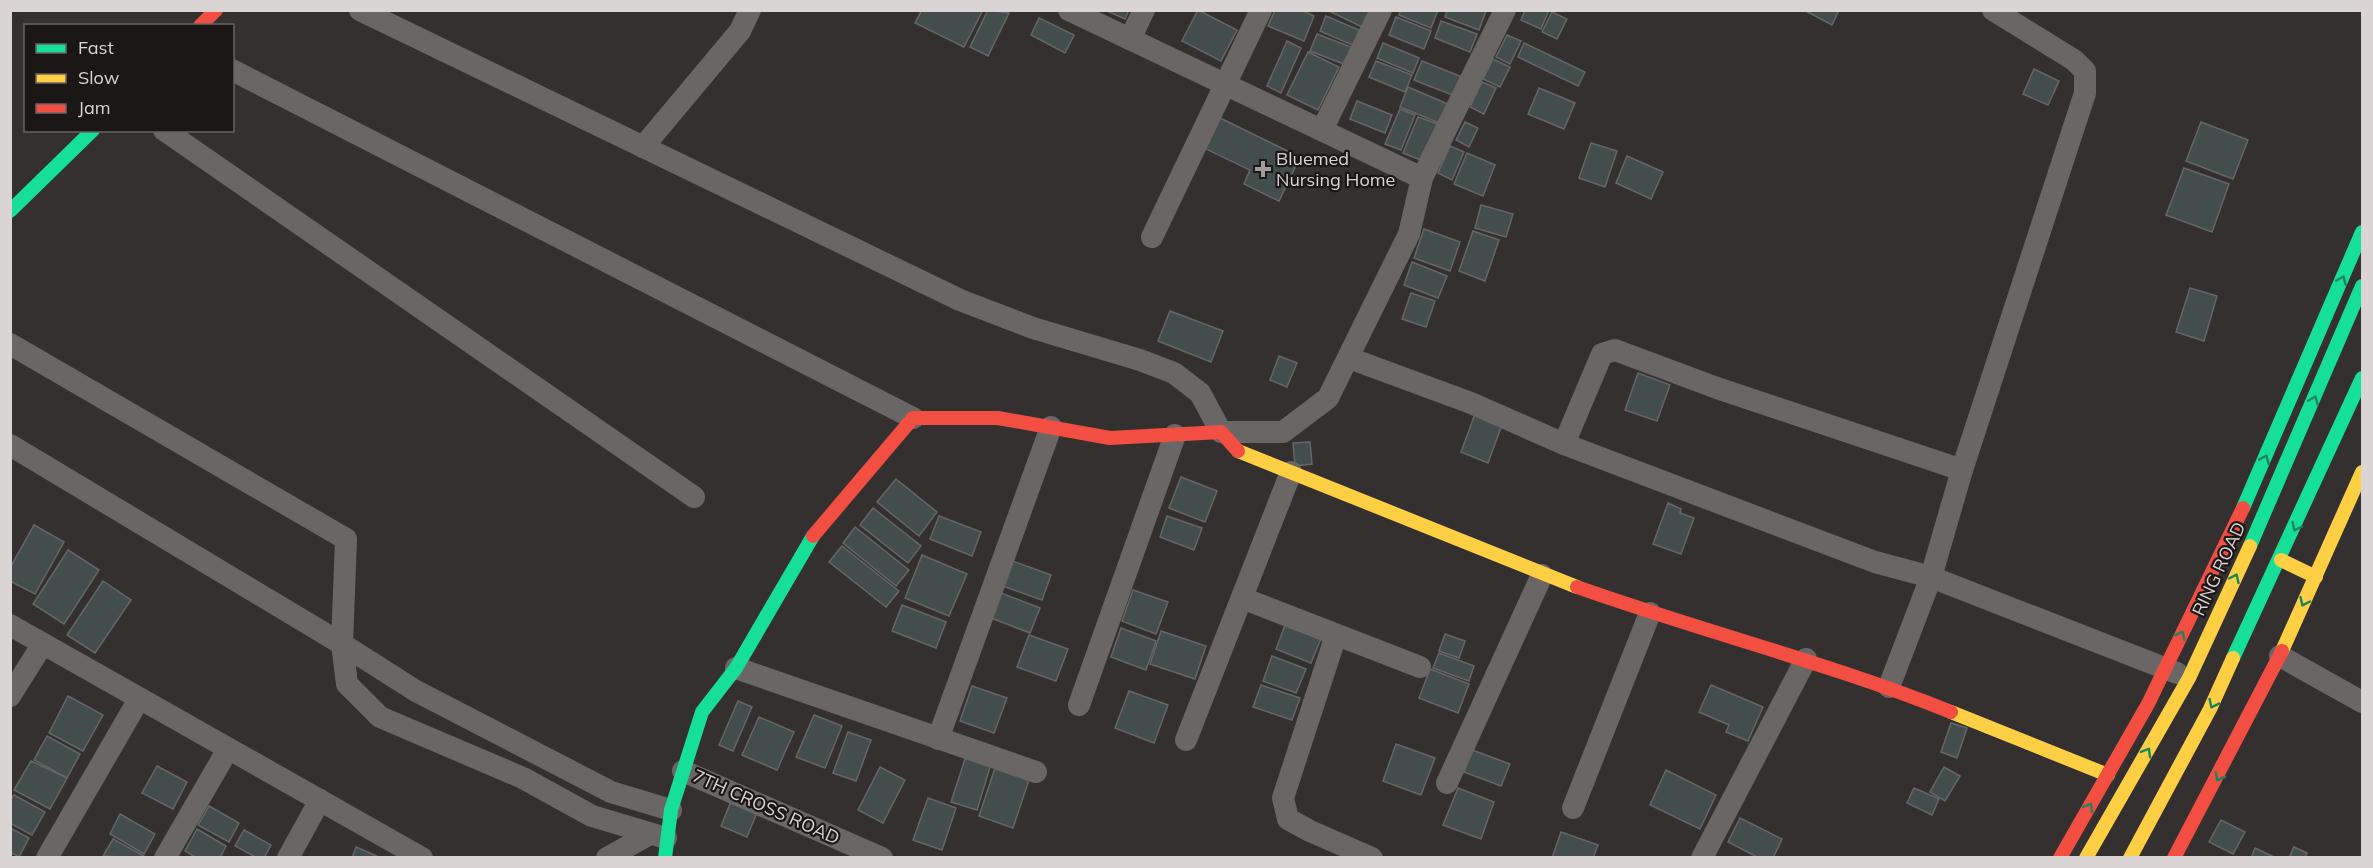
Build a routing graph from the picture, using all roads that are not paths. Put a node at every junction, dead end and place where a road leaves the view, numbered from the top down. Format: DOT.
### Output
graph roads {
  1 [pos="216,10"];
  2 [pos="360,10"];
  3 [pos="750,10"];
  4 [pos="1069,10"];
  5 [pos="1144,10"];
  6 [pos="1261,10"];
  7 [pos="1381,10"];
  8 [pos="1505,10"];
  9 [pos="1992,10"];
  10 [pos="202,24"];
  11 [pos="1130,39"];
  12 [pos="234,71"];
  13 [pos="1224,84"];
  14 [pos="1322,130"];
  15 [pos="91,132"];
  16 [pos="167,132"];
  17 [pos="644,147"];
  18 [pos="1422,178"];
  19 [pos="10,211"];
  20 [pos="2362,232"];
  21 [pos="1152,237"];
  22 [pos="2362,286"];
  23 [pos="10,344"];
  24 [pos="1349,358"];
  25 [pos="2362,378"];
  26 [pos="913,418"];
  27 [pos="1051,427"];
  28 [pos="1221,432"];
  29 [pos="1175,435"];
  30 [pos="1564,444"];
  31 [pos="10,445"];
  32 [pos="1962,470"];
  33 [pos="1291,472"];
  34 [pos="2362,472"];
  35 [pos="694,497"];
  36 [pos="2281,560"];
  37 [pos="1542,575"];
  38 [pos="1931,577"];
  39 [pos="2316,577"];
  40 [pos="1242,598"];
  41 [pos="1650,613"];
  42 [pos="10,625"];
  43 [pos="1336,635"];
  44 [pos="342,644"];
  45 [pos="42,645"];
  46 [pos="2280,656"];
  47 [pos="1806,659"];
  48 [pos="1420,667"];
  49 [pos="2166,667"];
  50 [pos="736,668"];
  51 [pos="2189,678"];
  52 [pos="1889,687"];
  53 [pos="10,696"];
  54 [pos="139,699"];
  55 [pos="2362,702"];
  56 [pos="1079,705"];
  57 [pos="938,739"];
  58 [pos="1186,740"];
  59 [pos="228,749"];
  60 [pos="684,771"];
  61 [pos="1036,772"];
  62 [pos="2108,775"];
  63 [pos="1447,783"];
  64 [pos="321,800"];
  65 [pos="1573,808"];
  66 [pos="671,810"];
  67 [pos="660,843"];
  68 [pos="416,856"];
  69 [pos="47,858"];
  70 [pos="165,858"];
  71 [pos="288,858"];
  72 [pos="607,858"];
  73 [pos="882,858"];
  74 [pos="1372,858"];
  75 [pos="1702,858"];
  76 [pos="2060,858"];
  77 [pos="2086,858"];
  78 [pos="2130,858"];
  79 [pos="2174,858"];
  1 -- 10 [label="main road"];
  2 -- 17 [label="street"];
  3 -- 17 [label="street"];
  4 -- 11 [label="street"];
  5 -- 11 [label="street"];
  6 -- 13 [label="street"];
  7 -- 14 [label="street"];
  8 -- 18 [label="street"];
  9 -- 32 [label="street"];
  11 -- 13 [label="street"];
  12 -- 26 [label="street"];
  13 -- 14 [label="street"];
  13 -- 21 [label="street"];
  14 -- 18 [label="street"];
  15 -- 19 [label="main road"];
  16 -- 35 [label="street"];
  17 -- 28 [label="street"];
  18 -- 24 [label="street"];
  49 -- 20 [label="main road, one-way"];
  51 -- 22 [label="main road, RING ROAD, one-way"];
  23 -- 44 [label="street"];
  24 -- 28 [label="street"];
  24 -- 30 [label="street"];
  25 -- 36 [label="main road, one-way"];
  26 -- 27 [label="main road"];
  26 -- 50 [label="main road"];
  27 -- 29 [label="main road"];
  27 -- 57 [label="street"];
  28 -- 29 [label="main road"];
  28 -- 33 [label="main road"];
  29 -- 56 [label="street"];
  30 -- 32 [label="street"];
  30 -- 38 [label="street"];
  31 -- 44 [label="street"];
  32 -- 38 [label="street"];
  33 -- 37 [label="main road"];
  33 -- 40 [label="street"];
  34 -- 39 [label="main road"];
  36 -- 39 [label="main road"];
  36 -- 78 [label="main road, one-way"];
  37 -- 41 [label="main road"];
  37 -- 63 [label="street"];
  38 -- 49 [label="street"];
  38 -- 52 [label="street"];
  39 -- 46 [label="main road, one-way"];
  40 -- 43 [label="street"];
  40 -- 58 [label="street"];
  41 -- 47 [label="main road"];
  41 -- 65 [label="street"];
  42 -- 45 [label="street"];
  43 -- 48 [label="street"];
  43 -- 74 [label="street"];
  44 -- 66 [label="street"];
  44 -- 67 [label="street"];
  45 -- 53 [label="street"];
  45 -- 54 [label="street"];
  46 -- 55 [label="street"];
  46 -- 79 [label="main road, one-way"];
  47 -- 52 [label="main road"];
  47 -- 75 [label="street"];
  49 -- 51 [label="street"];
  49 -- 62 [label="main road"];
  50 -- 57 [label="street"];
  50 -- 60 [label="main road"];
  77 -- 51 [label="main road, RING ROAD, one-way"];
  52 -- 62 [label="main road"];
  54 -- 59 [label="street"];
  54 -- 69 [label="street"];
  57 -- 61 [label="street"];
  59 -- 64 [label="street"];
  59 -- 70 [label="street"];
  60 -- 66 [label="main road"];
  60 -- 73 [label="street, 7TH CROSS ROAD"];
  76 -- 62 [label="main road, one-way"];
  64 -- 68 [label="street"];
  64 -- 71 [label="street"];
  66 -- 67 [label="main road"];
  67 -- 72 [label="street"];
}
